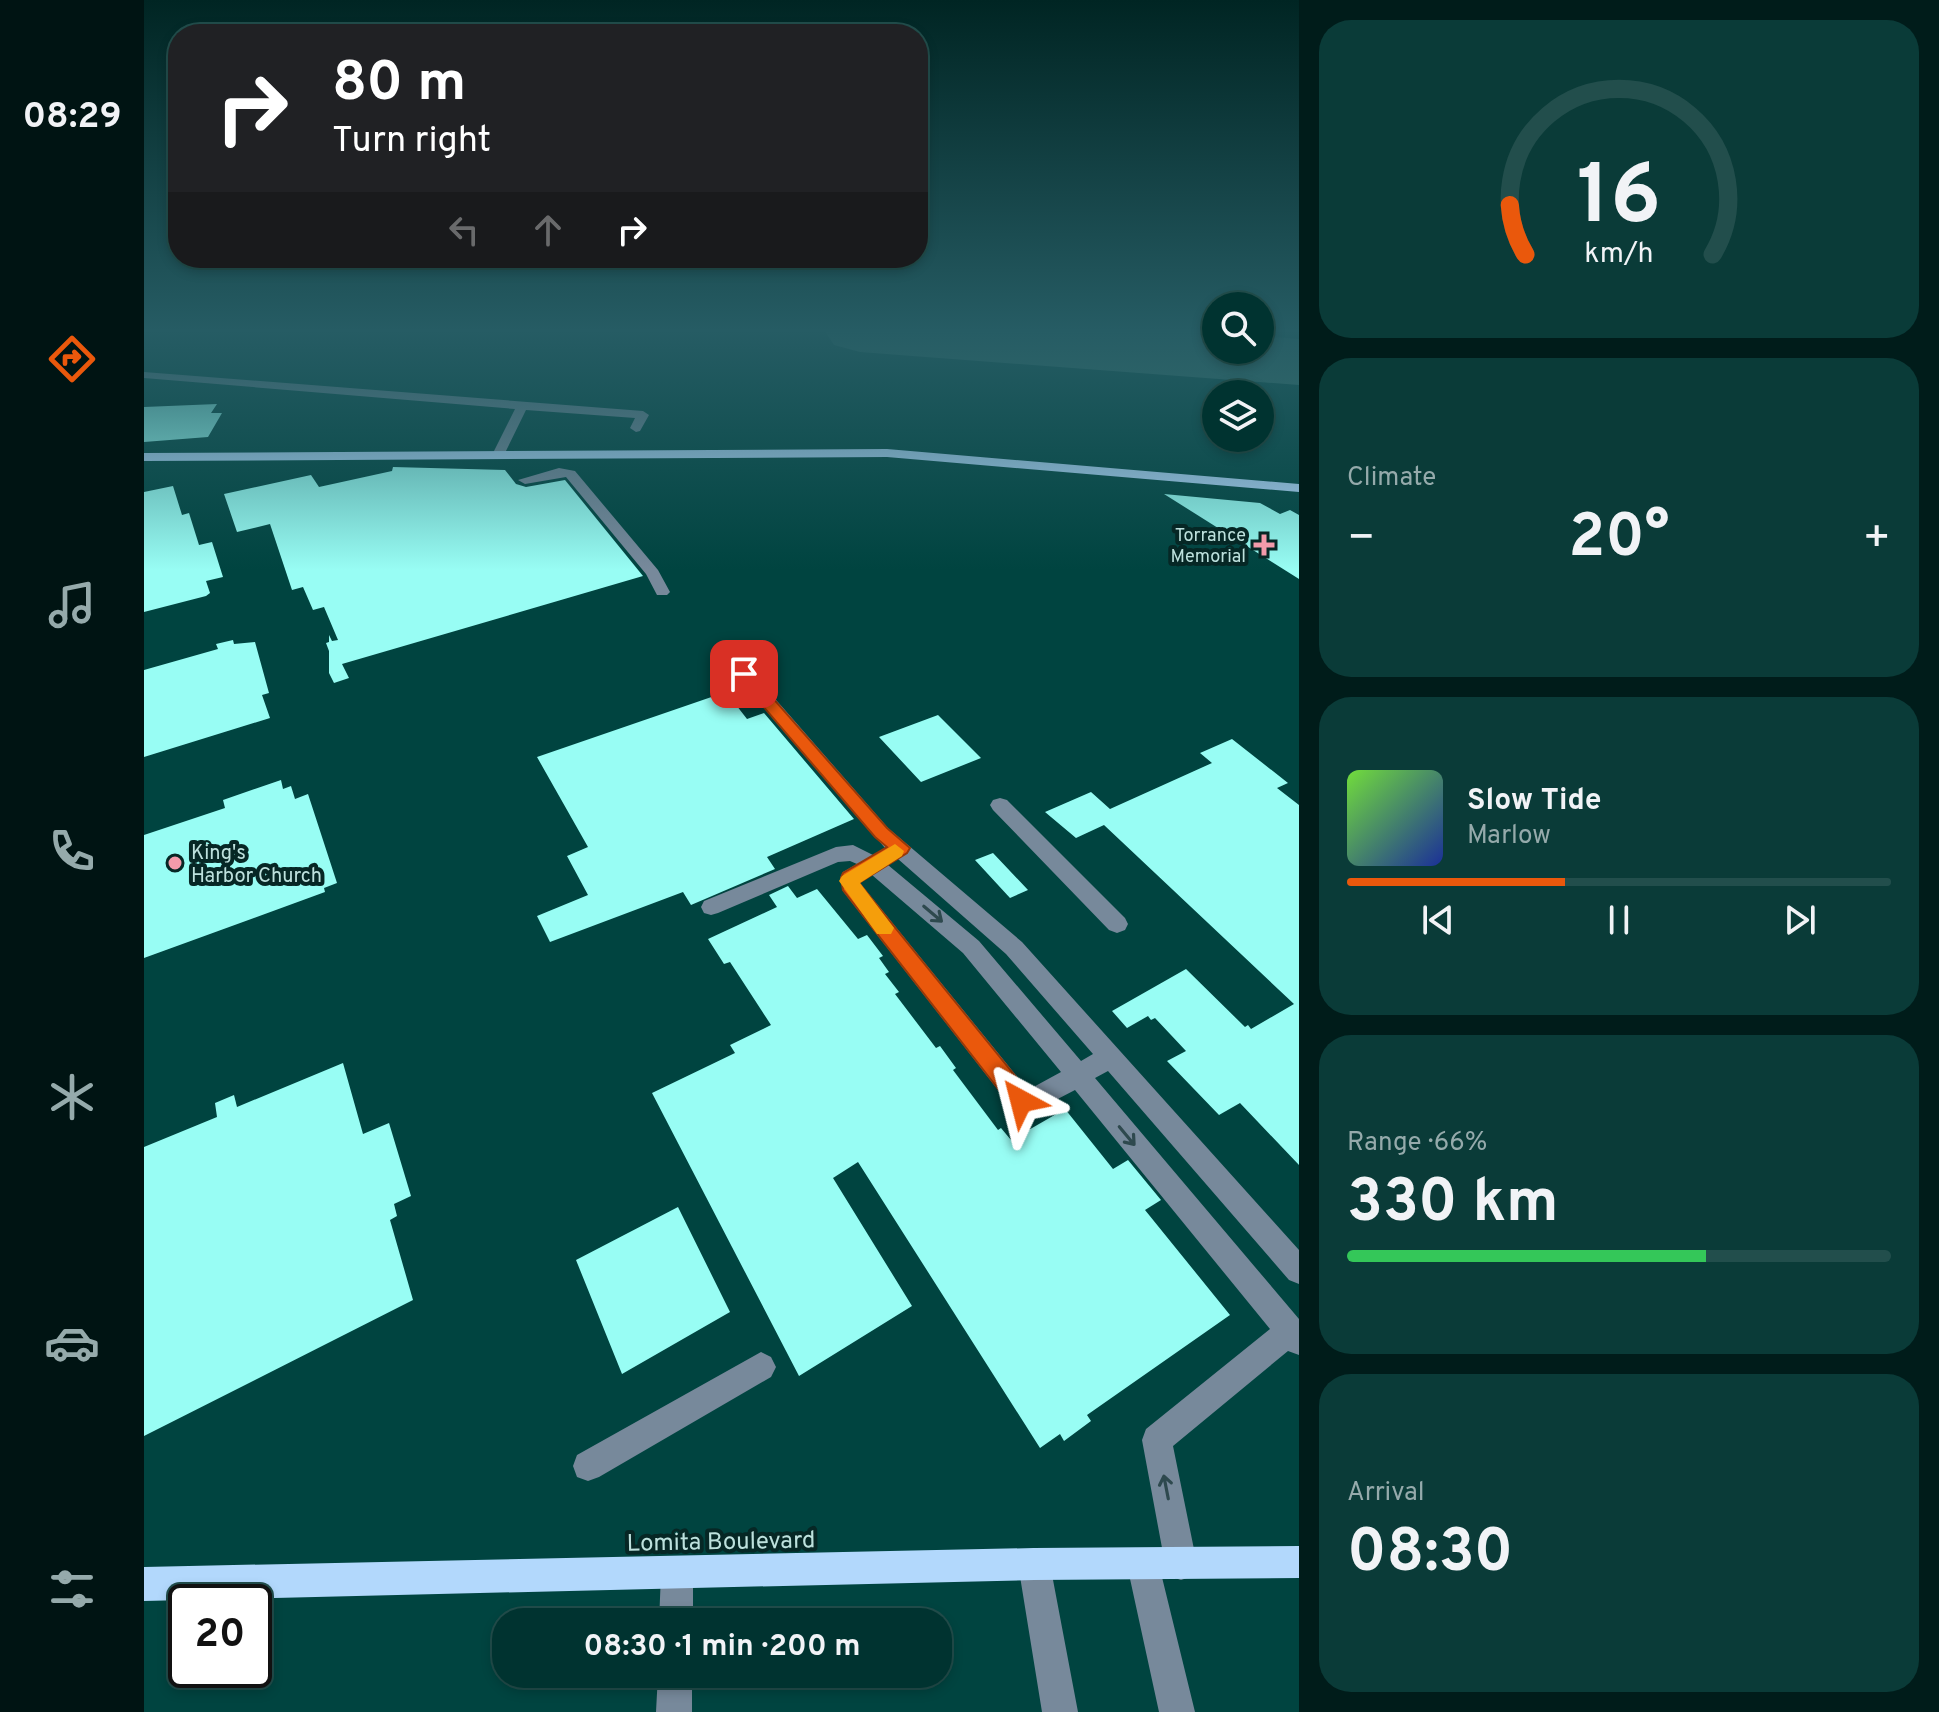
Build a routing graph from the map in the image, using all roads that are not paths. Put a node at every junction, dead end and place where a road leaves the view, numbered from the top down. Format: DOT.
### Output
graph roads {
  1 [pos="520,410"];
  2 [pos="574,410"];
  3 [pos="636,428"];
  4 [pos="498,455"];
  5 [pos="566,455"];
  6 [pos="144,457"];
  7 [pos="566,472"];
  8 [pos="525,480"];
  9 [pos="1299,488"];
  10 [pos="662,592"];
  11 [pos="733,666"];
  12 [pos="1000,805"];
  13 [pos="901,848"];
  14 [pos="873,864"];
  15 [pos="711,907"];
  16 [pos="1117,924"];
  17 [pos="1110,1057"];
  18 [pos="1077,1077"];
  19 [pos="1299,1270"];
  20 [pos="1294,1336"];
  21 [pos="761,1367"];
  22 [pos="588,1466"];
  23 [pos="1299,1562"];
  24 [pos="1034,1564"];
  25 [pos="1181,1564"];
  26 [pos="1143,1565"];
  27 [pos="677,1574"];
  28 [pos="144,1584"];
  29 [pos="676,1608"];
  30 [pos="675,1688"];
  31 [pos="674,1712"];
  32 [pos="1060,1712"];
  33 [pos="1177,1712"];
  1 -- 4 [label="street"];
  2 -- 3 [label="street"];
  4 -- 5 [label="main road"];
  4 -- 6 [label="main road"];
  5 -- 7 [label="street"];
  5 -- 9 [label="main road"];
  7 -- 8 [label="street"];
  7 -- 10 [label="street"];
  11 -- 13 [label="street"];
  12 -- 16 [label="street"];
  13 -- 14 [label="street"];
  13 -- 17 [label="street"];
  14 -- 15 [label="street"];
  14 -- 18 [label="street, one-way"];
  14 -- 18 [label="street"];
  17 -- 18 [label="street"];
  17 -- 19 [label="street"];
  18 -- 20 [label="street, one-way"];
  25 -- 20 [label="street, one-way"];
  21 -- 22 [label="street"];
  23 -- 25 [label="main road, Lomita Boulevard"];
  24 -- 26 [label="main road, Lomita Boulevard"];
  24 -- 27 [label="main road, Lomita Boulevard"];
  24 -- 32 [label="street"];
  25 -- 26 [label="main road, Lomita Boulevard"];
  26 -- 33 [label="street"];
  27 -- 28 [label="main road, Lomita Boulevard"];
  27 -- 29 [label="street"];
  30 -- 31 [label="street"];
}
